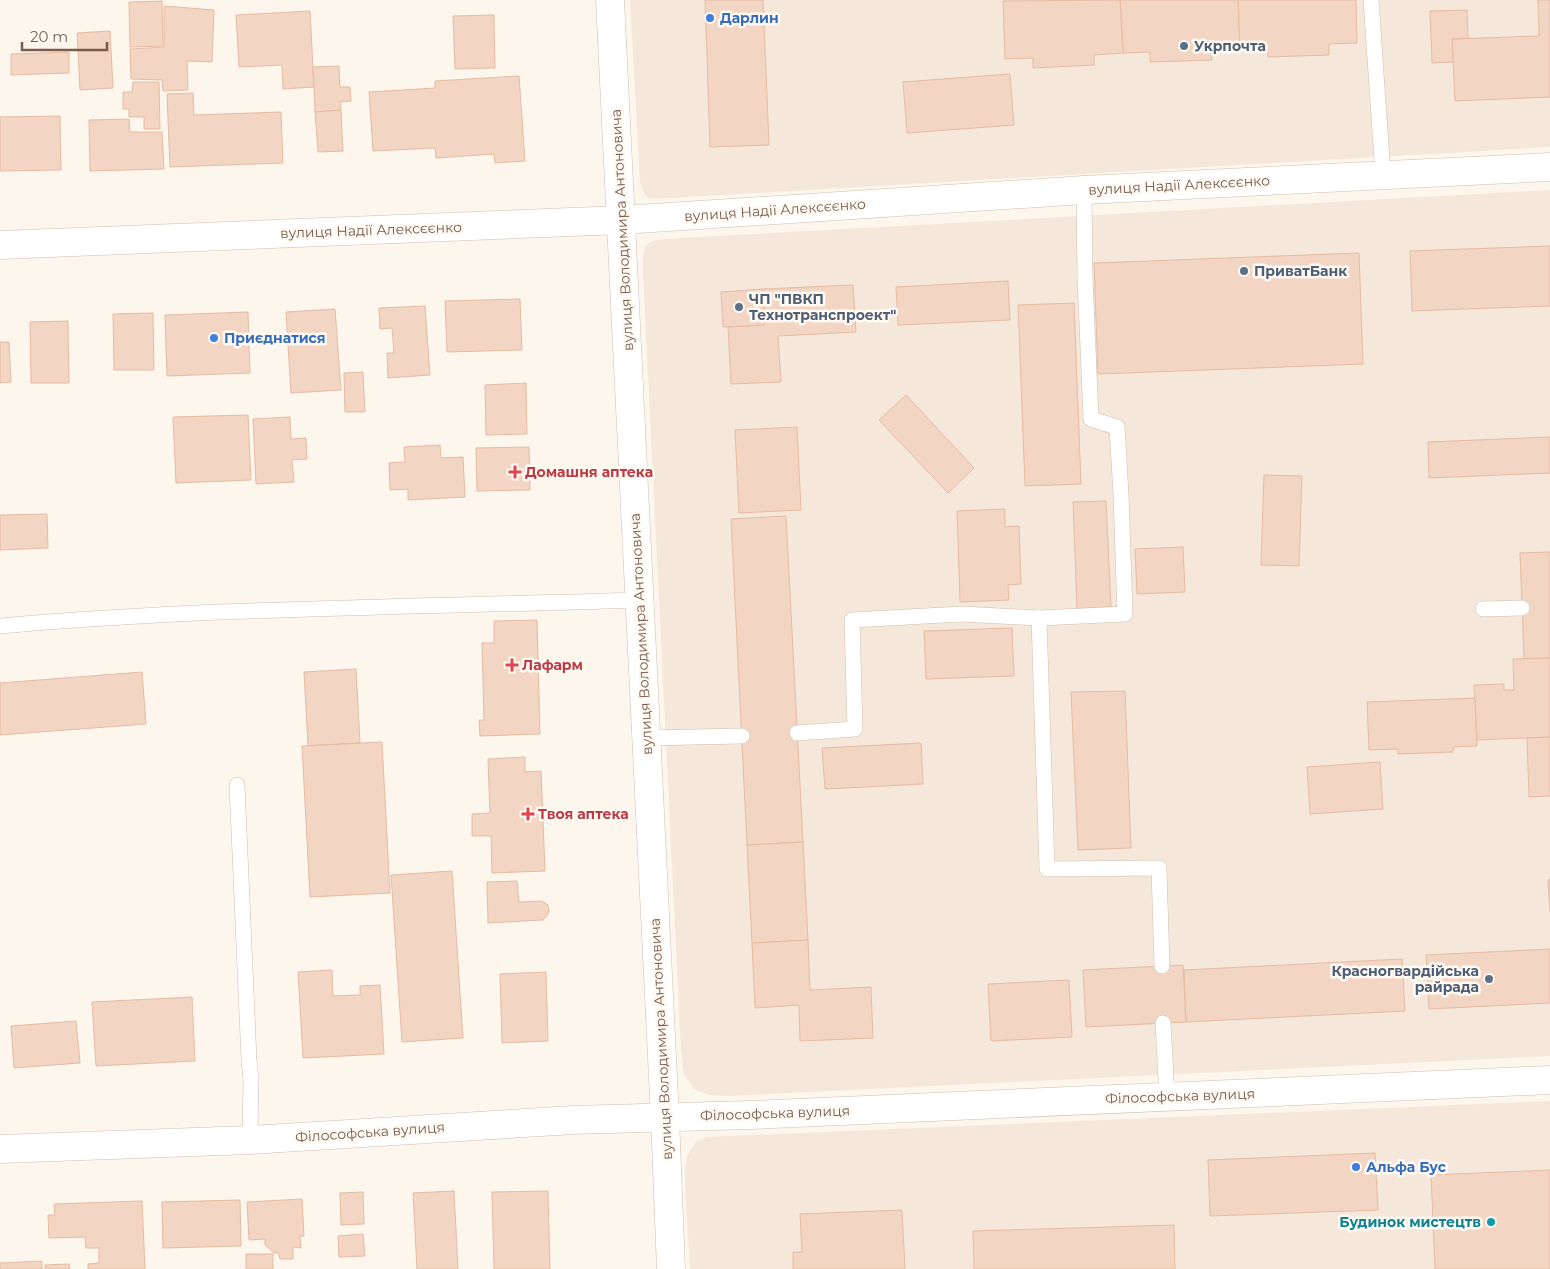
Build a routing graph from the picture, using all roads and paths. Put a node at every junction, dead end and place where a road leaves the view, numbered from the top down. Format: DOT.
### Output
graph roads {
  1 [pos="610,0"];
  2 [pos="1371,0"];
  3 [pos="1550,167"];
  4 [pos="1383,175"];
  5 [pos="1084,190"];
  6 [pos="622,220"];
  7 [pos="0,245"];
  8 [pos="640,600"];
  9 [pos="1522,608"];
  10 [pos="1483,609"];
  11 [pos="1039,618"];
  12 [pos="0,626"];
  13 [pos="797,733"];
  14 [pos="742,736"];
  15 [pos="646,738"];
  16 [pos="237,785"];
  17 [pos="1162,966"];
  18 [pos="1163,1023"];
  19 [pos="1550,1080"];
  20 [pos="1166,1096"];
  21 [pos="666,1118"];
  22 [pos="250,1140"];
  23 [pos="0,1149"];
  24 [pos="670,1269"];
  1 -- 6 [label="street, вулиця Володимира Антоновича"];
  2 -- 4 [label="lane"];
  3 -- 4 [label="street, вулиця Надії Алексєєнко"];
  4 -- 5 [label="street, вулиця Надії Алексєєнко"];
  5 -- 6 [label="street, вулиця Надії Алексєєнко"];
  5 -- 11 [label="lane"];
  6 -- 7 [label="street, вулиця Надії Алексєєнко"];
  6 -- 8 [label="street, вулиця Володимира Антоновича"];
  8 -- 12 [label="lane"];
  8 -- 15 [label="street, вулиця Володимира Антоновича"];
  9 -- 10 [label="lane"];
  11 -- 13 [label="lane"];
  11 -- 17 [label="lane"];
  14 -- 15 [label="lane"];
  15 -- 21 [label="street, вулиця Володимира Антоновича"];
  16 -- 22 [label="lane"];
  18 -- 20 [label="lane"];
  19 -- 20 [label="street, Філософська вулиця"];
  20 -- 21 [label="street, Філософська вулиця"];
  21 -- 22 [label="street, Філософська вулиця"];
  21 -- 24 [label="street, вулиця Володимира Антоновича"];
  22 -- 23 [label="street, Філософська вулиця"];
}
